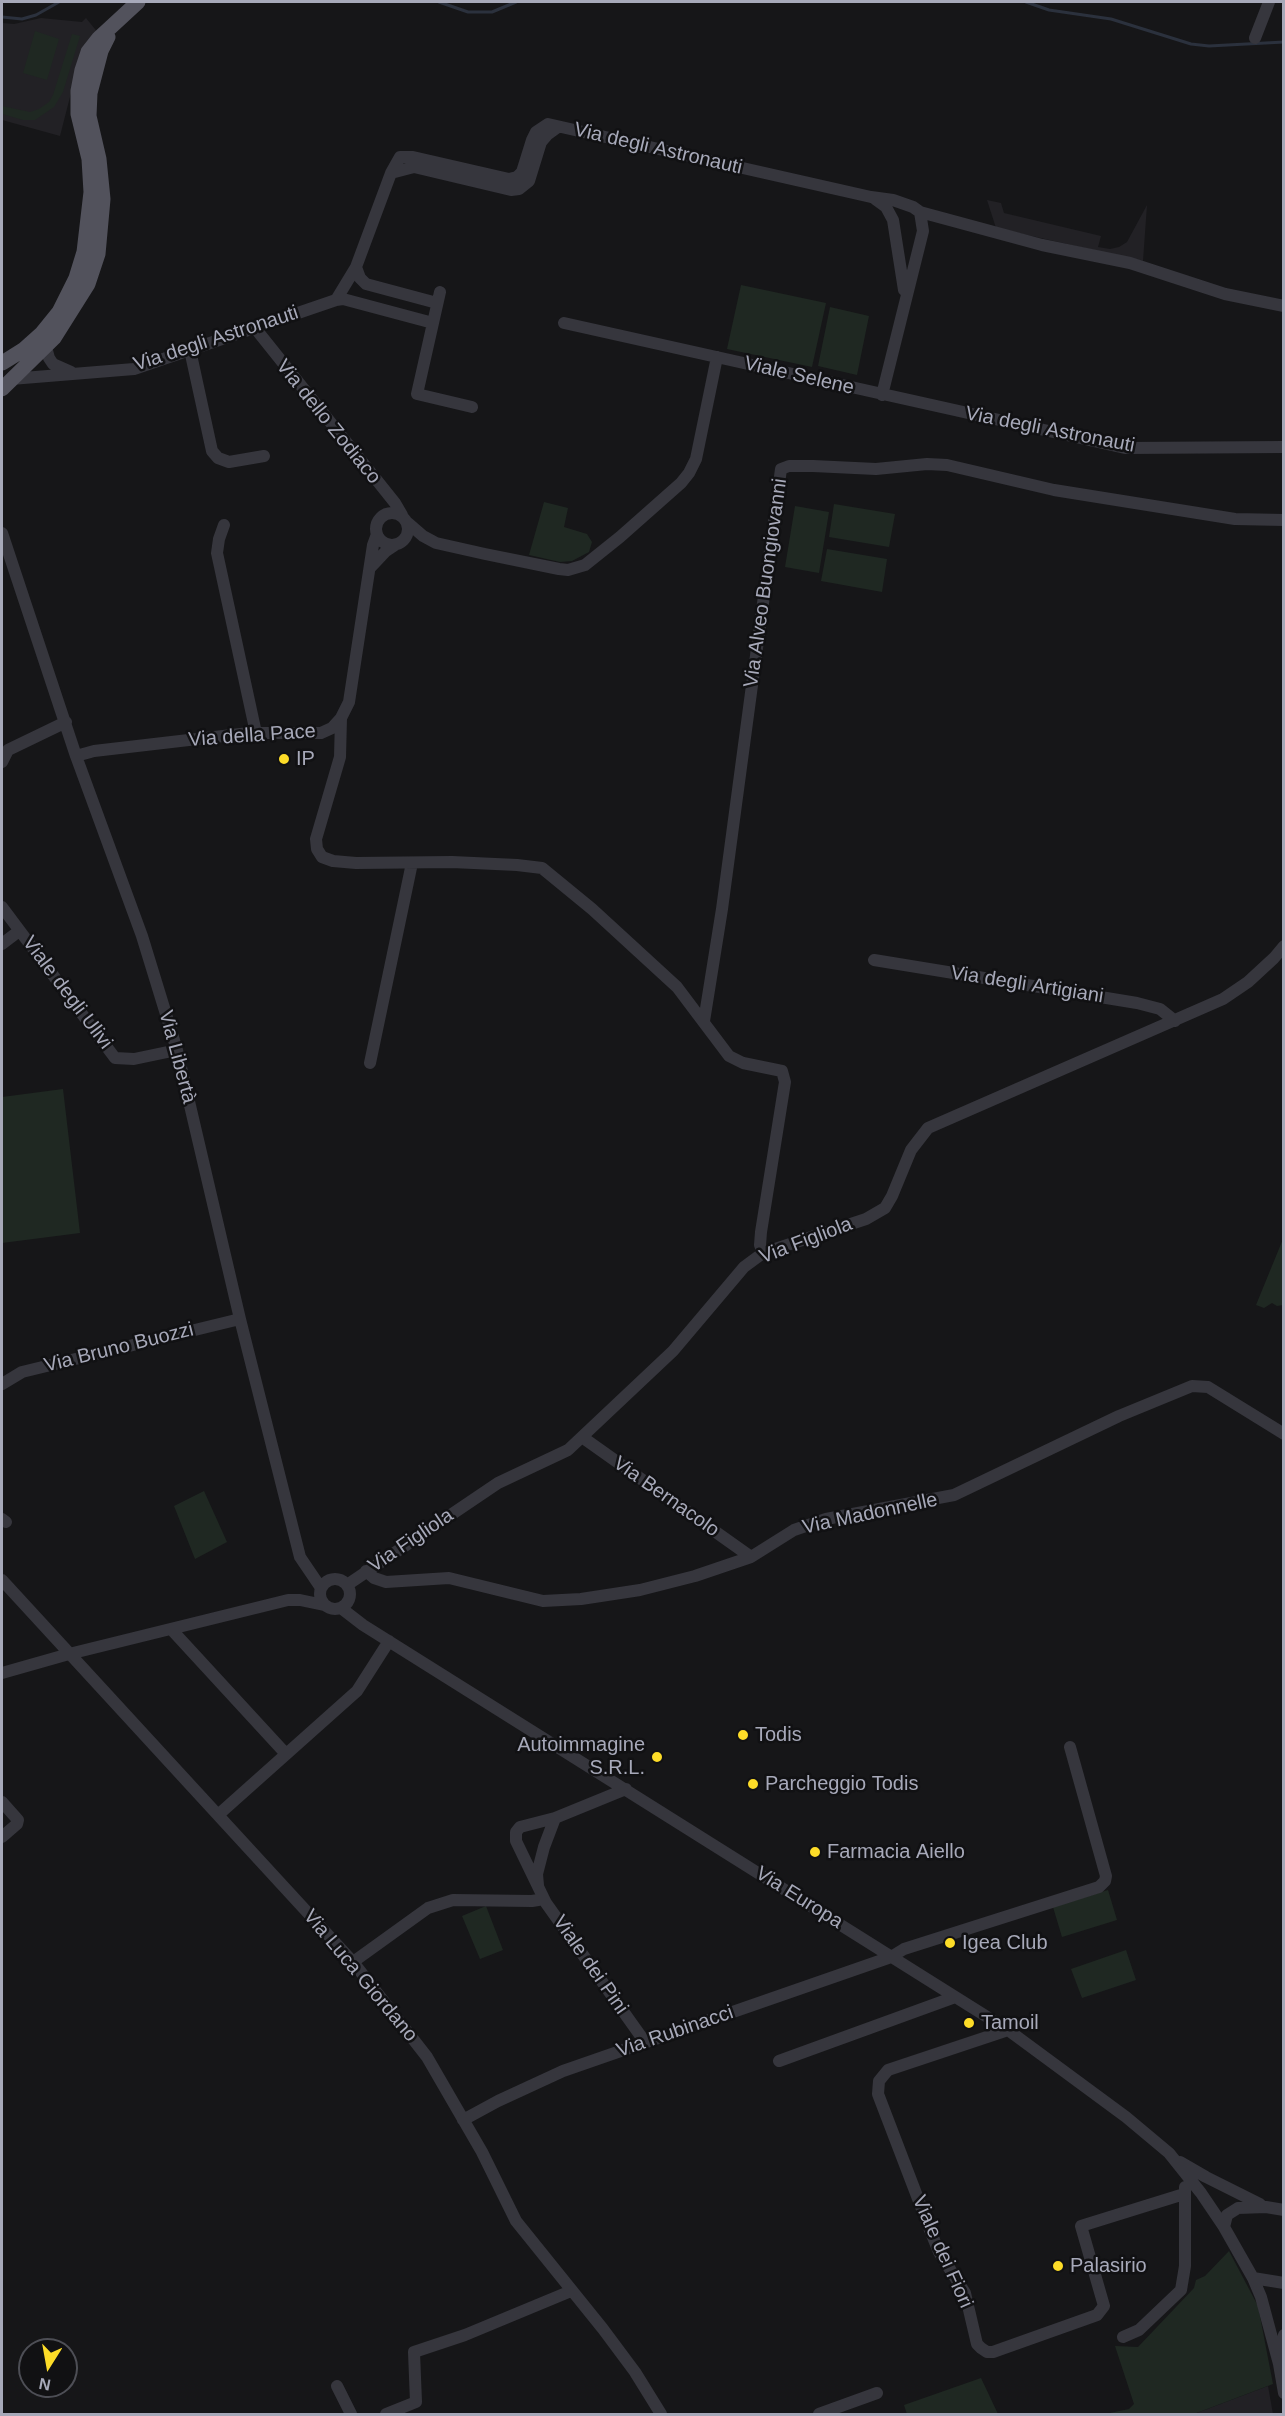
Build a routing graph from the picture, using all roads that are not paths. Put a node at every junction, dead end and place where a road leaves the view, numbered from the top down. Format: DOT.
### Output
graph roads {
  1 [pos="138,2"];
  2 [pos="1269,2"];
  3 [pos="122,16"];
  4 [pos="1255,38"];
  5 [pos="871,197"];
  6 [pos="920,212"];
  7 [pos="356,267"];
  8 [pos="384,289"];
  9 [pos="904,298"];
  10 [pos="336,300"];
  11 [pos="1284,306"];
  12 [pos="374,307"];
  13 [pos="432,323"];
  14 [pos="564,323"];
  15 [pos="255,328"];
  16 [pos="46,347"];
  17 [pos="190,350"];
  18 [pos="717,357"];
  19 [pos="2,363"];
  20 [pos="75,373"];
  21 [pos="6,384"];
  22 [pos="882,395"];
  23 [pos="471,406"];
  24 [pos="1284,447"];
  25 [pos="264,456"];
  26 [pos="380,487"];
  27 [pos="380,518"];
  28 [pos="405,519"];
  29 [pos="1284,520"];
  30 [pos="224,525"];
  31 [pos="2,533"];
  32 [pos="377,534"];
  33 [pos="399,543"];
  34 [pos="436,543"];
  35 [pos="370,568"];
  36 [pos="341,718"];
  37 [pos="66,722"];
  38 [pos="256,733"];
  39 [pos="5,747"];
  40 [pos="76,756"];
  41 [pos="2,762"];
  42 [pos="412,862"];
  43 [pos="2,907"];
  44 [pos="20,931"];
  45 [pos="2,944"];
  46 [pos="1284,946"];
  47 [pos="874,960"];
  48 [pos="704,1021"];
  49 [pos="1175,1021"];
  50 [pos="177,1050"];
  51 [pos="370,1063"];
  52 [pos="763,1253"];
  53 [pos="240,1319"];
  54 [pos="2,1384"];
  55 [pos="1284,1434"];
  56 [pos="582,1437"];
  57 [pos="751,1557"];
  58 [pos="366,1571"];
  59 [pos="2,1580"];
  60 [pos="347,1585"];
  61 [pos="321,1588"];
  62 [pos="324,1605"];
  63 [pos="341,1608"];
  64 [pos="171,1629"];
  65 [pos="389,1641"];
  66 [pos="69,1654"];
  67 [pos="2,1673"];
  68 [pos="1070,1747"];
  69 [pos="286,1754"];
  70 [pos="626,1789"];
  71 [pos="2,1802"];
  72 [pos="218,1815"];
  73 [pos="555,1818"];
  74 [pos="2,1838"];
  75 [pos="538,1887"];
  76 [pos="544,1899"];
  77 [pos="891,1957"];
  78 [pos="353,1962"];
  79 [pos="956,1997"];
  80 [pos="1008,2030"];
  81 [pos="645,2042"];
  82 [pos="779,2061"];
  83 [pos="464,2120"];
  84 [pos="1172,2156"];
  85 [pos="1186,2174"];
  86 [pos="1184,2194"];
  87 [pos="1266,2207"];
  88 [pos="1284,2210"];
  89 [pos="1224,2227"];
  90 [pos="1253,2278"];
  91 [pos="1284,2283"];
  92 [pos="571,2291"];
  93 [pos="1284,2335"];
  94 [pos="1123,2337"];
  95 [pos="1279,2364"];
  96 [pos="337,2386"];
  97 [pos="878,2393"];
  98 [pos="1284,2393"];
  99 [pos="351,2415"];
  100 [pos="386,2415"];
  101 [pos="661,2415"];
  102 [pos="819,2415"];
  1 -- 3 [label="main road"];
  2 -- 4 [label="street"];
  3 -- 16 [label="main road"];
  3 -- 19 [label="main road"];
  5 -- 6 [label="street, Via degli Astronauti"];
  5 -- 7 [label="street, Via degli Astronauti"];
  5 -- 9 [label="street"];
  6 -- 9 [label="street"];
  6 -- 11 [label="street, Via degli Astronauti"];
  7 -- 8 [label="street"];
  7 -- 10 [label="street"];
  8 -- 12 [label="street"];
  8 -- 13 [label="street"];
  9 -- 22 [label="street"];
  10 -- 12 [label="street"];
  10 -- 15 [label="street, Via degli Astronauti"];
  12 -- 13 [label="street"];
  13 -- 23 [label="street"];
  14 -- 18 [label="street, Viale Selene"];
  15 -- 17 [label="street, Via degli Astronauti"];
  15 -- 26 [label="street, Via dello Zodiaco"];
  16 -- 20 [label="street"];
  16 -- 21 [label="main road"];
  17 -- 20 [label="street, Via degli Astronauti"];
  17 -- 25 [label="street"];
  18 -- 22 [label="street, Viale Selene"];
  18 -- 34 [label="street, Via dello Zodiaco"];
  20 -- 21 [label="street, Via degli Astronauti"];
  22 -- 24 [label="street, Via degli Astronauti"];
  26 -- 27 [label="street, Via della Pace"];
  26 -- 28 [label="street, Via dello Zodiaco"];
  27 -- 28 [label="street"];
  27 -- 32 [label="street, Via della Pace"];
  28 -- 33 [label="street"];
  28 -- 34 [label="street, Via dello Zodiaco"];
  29 -- 48 [label="street, Via Alveo Buongiovanni"];
  30 -- 38 [label="street"];
  31 -- 37 [label="street, Via Libertà"];
  32 -- 33 [label="street"];
  32 -- 35 [label="street, Via della Pace"];
  33 -- 34 [label="street"];
  33 -- 35 [label="street"];
  35 -- 36 [label="street, Via della Pace"];
  36 -- 38 [label="street, Via della Pace"];
  36 -- 42 [label="street"];
  37 -- 39 [label="street"];
  37 -- 40 [label="street, Via Libertà"];
  38 -- 40 [label="street, Via della Pace"];
  39 -- 41 [label="street"];
  40 -- 50 [label="street, Via Libertà"];
  42 -- 48 [label="street"];
  42 -- 51 [label="street"];
  43 -- 44 [label="street, Viale degli Ulivi"];
  44 -- 45 [label="street"];
  44 -- 50 [label="street, Viale degli Ulivi"];
  46 -- 49 [label="street, Via Figliola"];
  47 -- 49 [label="street, Via degli Artigiani"];
  48 -- 52 [label="street"];
  49 -- 52 [label="street, Via Figliola"];
  50 -- 53 [label="street, Via Libertà"];
  52 -- 56 [label="street, Via Figliola"];
  53 -- 54 [label="street, Via Bruno Buozzi"];
  53 -- 61 [label="street, Via Libertà"];
  55 -- 57 [label="street, Via Madonnelle"];
  56 -- 57 [label="street, Via Bernacolo"];
  56 -- 58 [label="street, Via Figliola"];
  57 -- 58 [label="street, Via Madonnelle"];
  58 -- 60 [label="street, Via Figliola"];
  59 -- 66 [label="street, Via Luca Giordano"];
  60 -- 61 [label="street"];
  60 -- 63 [label="street"];
  61 -- 62 [label="street"];
  62 -- 63 [label="street"];
  62 -- 64 [label="street"];
  63 -- 65 [label="street, Via Europa"];
  64 -- 66 [label="street"];
  64 -- 69 [label="street"];
  65 -- 69 [label="street"];
  65 -- 70 [label="street, Via Europa"];
  66 -- 67 [label="street"];
  66 -- 72 [label="street, Via Luca Giordano"];
  68 -- 77 [label="street, Via Rubinacci"];
  69 -- 72 [label="street"];
  70 -- 73 [label="street, Viale dei Pini"];
  70 -- 77 [label="street, Via Europa"];
  71 -- 74 [label="street"];
  72 -- 78 [label="street, Via Luca Giordano"];
  73 -- 75 [label="street"];
  73 -- 75 [label="street, Viale dei Pini"];
  75 -- 76 [label="street, Viale dei Pini"];
  76 -- 78 [label="street"];
  76 -- 81 [label="street, Viale dei Pini"];
  77 -- 79 [label="street, Via Europa"];
  77 -- 81 [label="street, Via Rubinacci"];
  78 -- 83 [label="street, Via Luca Giordano"];
  79 -- 80 [label="street, Via Europa"];
  79 -- 82 [label="street"];
  80 -- 84 [label="street, Via Europa"];
  80 -- 86 [label="street, Viale dei Fiori"];
  81 -- 83 [label="street, Via Rubinacci"];
  83 -- 92 [label="street, Via Luca Giordano"];
  84 -- 85 [label="street, Via Europa"];
  84 -- 87 [label="street"];
  85 -- 86 [label="street"];
  85 -- 89 [label="street, Via Europa"];
  86 -- 94 [label="street"];
  87 -- 88 [label="street"];
  87 -- 89 [label="street"];
  89 -- 90 [label="street, Via Europa"];
  90 -- 91 [label="street"];
  90 -- 95 [label="street"];
  92 -- 100 [label="street"];
  92 -- 101 [label="street, Via Luca Giordano"];
  93 -- 95 [label="street"];
  95 -- 98 [label="street"];
  96 -- 99 [label="street"];
  97 -- 102 [label="street"];
}
